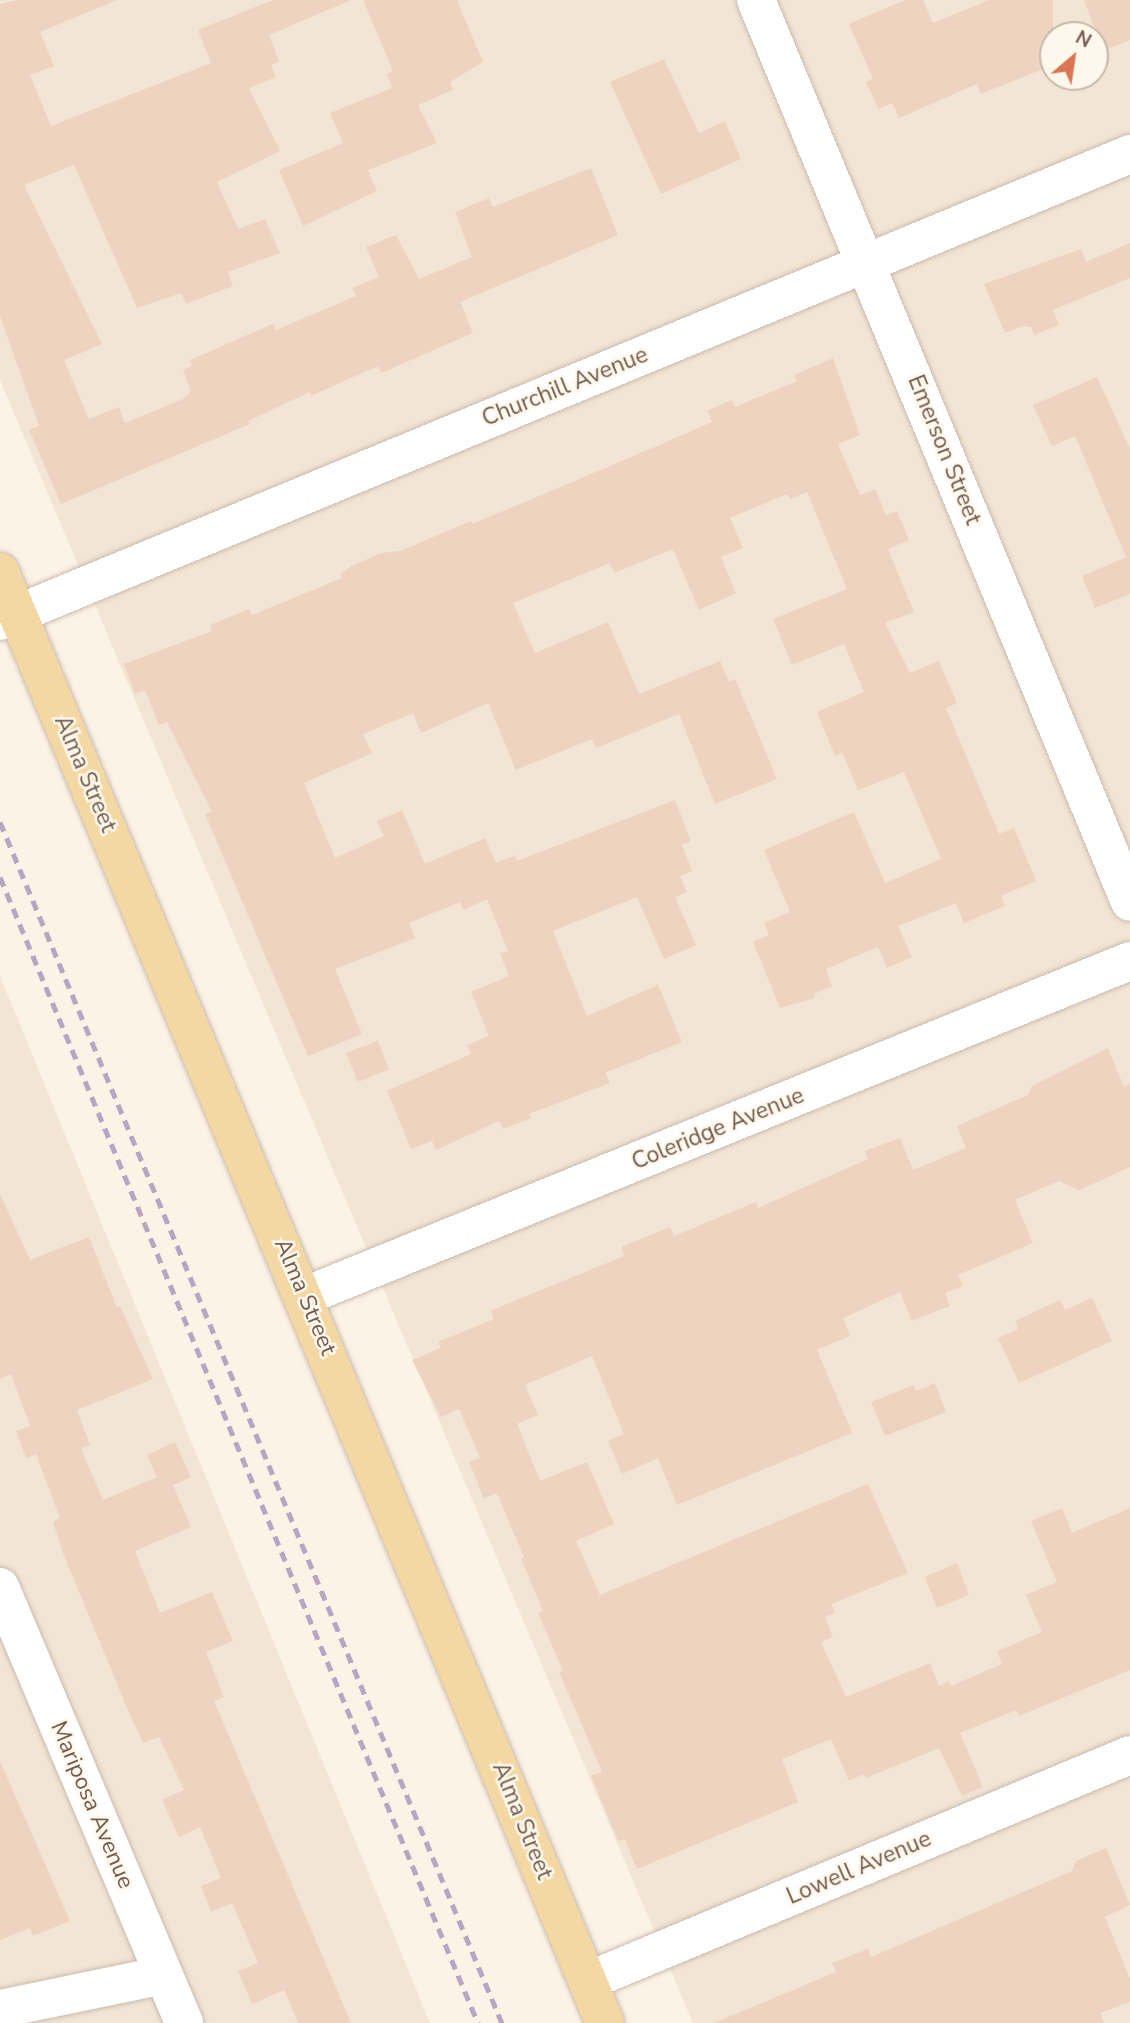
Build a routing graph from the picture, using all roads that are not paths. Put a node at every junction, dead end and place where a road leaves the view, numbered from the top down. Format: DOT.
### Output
graph roads {
  1 [pos="756,0"];
  2 [pos="1130,154"];
  3 [pos="867,263"];
  4 [pos="0,572"];
  5 [pos="9,617"];
  6 [pos="1130,902"];
  7 [pos="1130,961"];
  8 [pos="305,1296"];
  9 [pos="0,1587"];
  10 [pos="1130,1755"];
  11 [pos="164,1975"];
  12 [pos="588,1981"];
  13 [pos="0,2010"];
  14 [pos="184,2023"];
  15 [pos="606,2023"];
  1 -- 3 [label="street, Emerson Street"];
  2 -- 3 [label="street, Churchill Avenue"];
  3 -- 5 [label="street, Churchill Avenue"];
  3 -- 6 [label="street, Emerson Street"];
  4 -- 5 [label="main road, Alma Street"];
  5 -- 8 [label="main road, Alma Street"];
  7 -- 8 [label="street, Coleridge Avenue"];
  8 -- 12 [label="main road, Alma Street"];
  9 -- 11 [label="street, Mariposa Avenue"];
  10 -- 12 [label="street, Lowell Avenue"];
  11 -- 13 [label="street"];
  11 -- 14 [label="street, Mariposa Avenue"];
  12 -- 15 [label="main road, Alma Street"];
}
